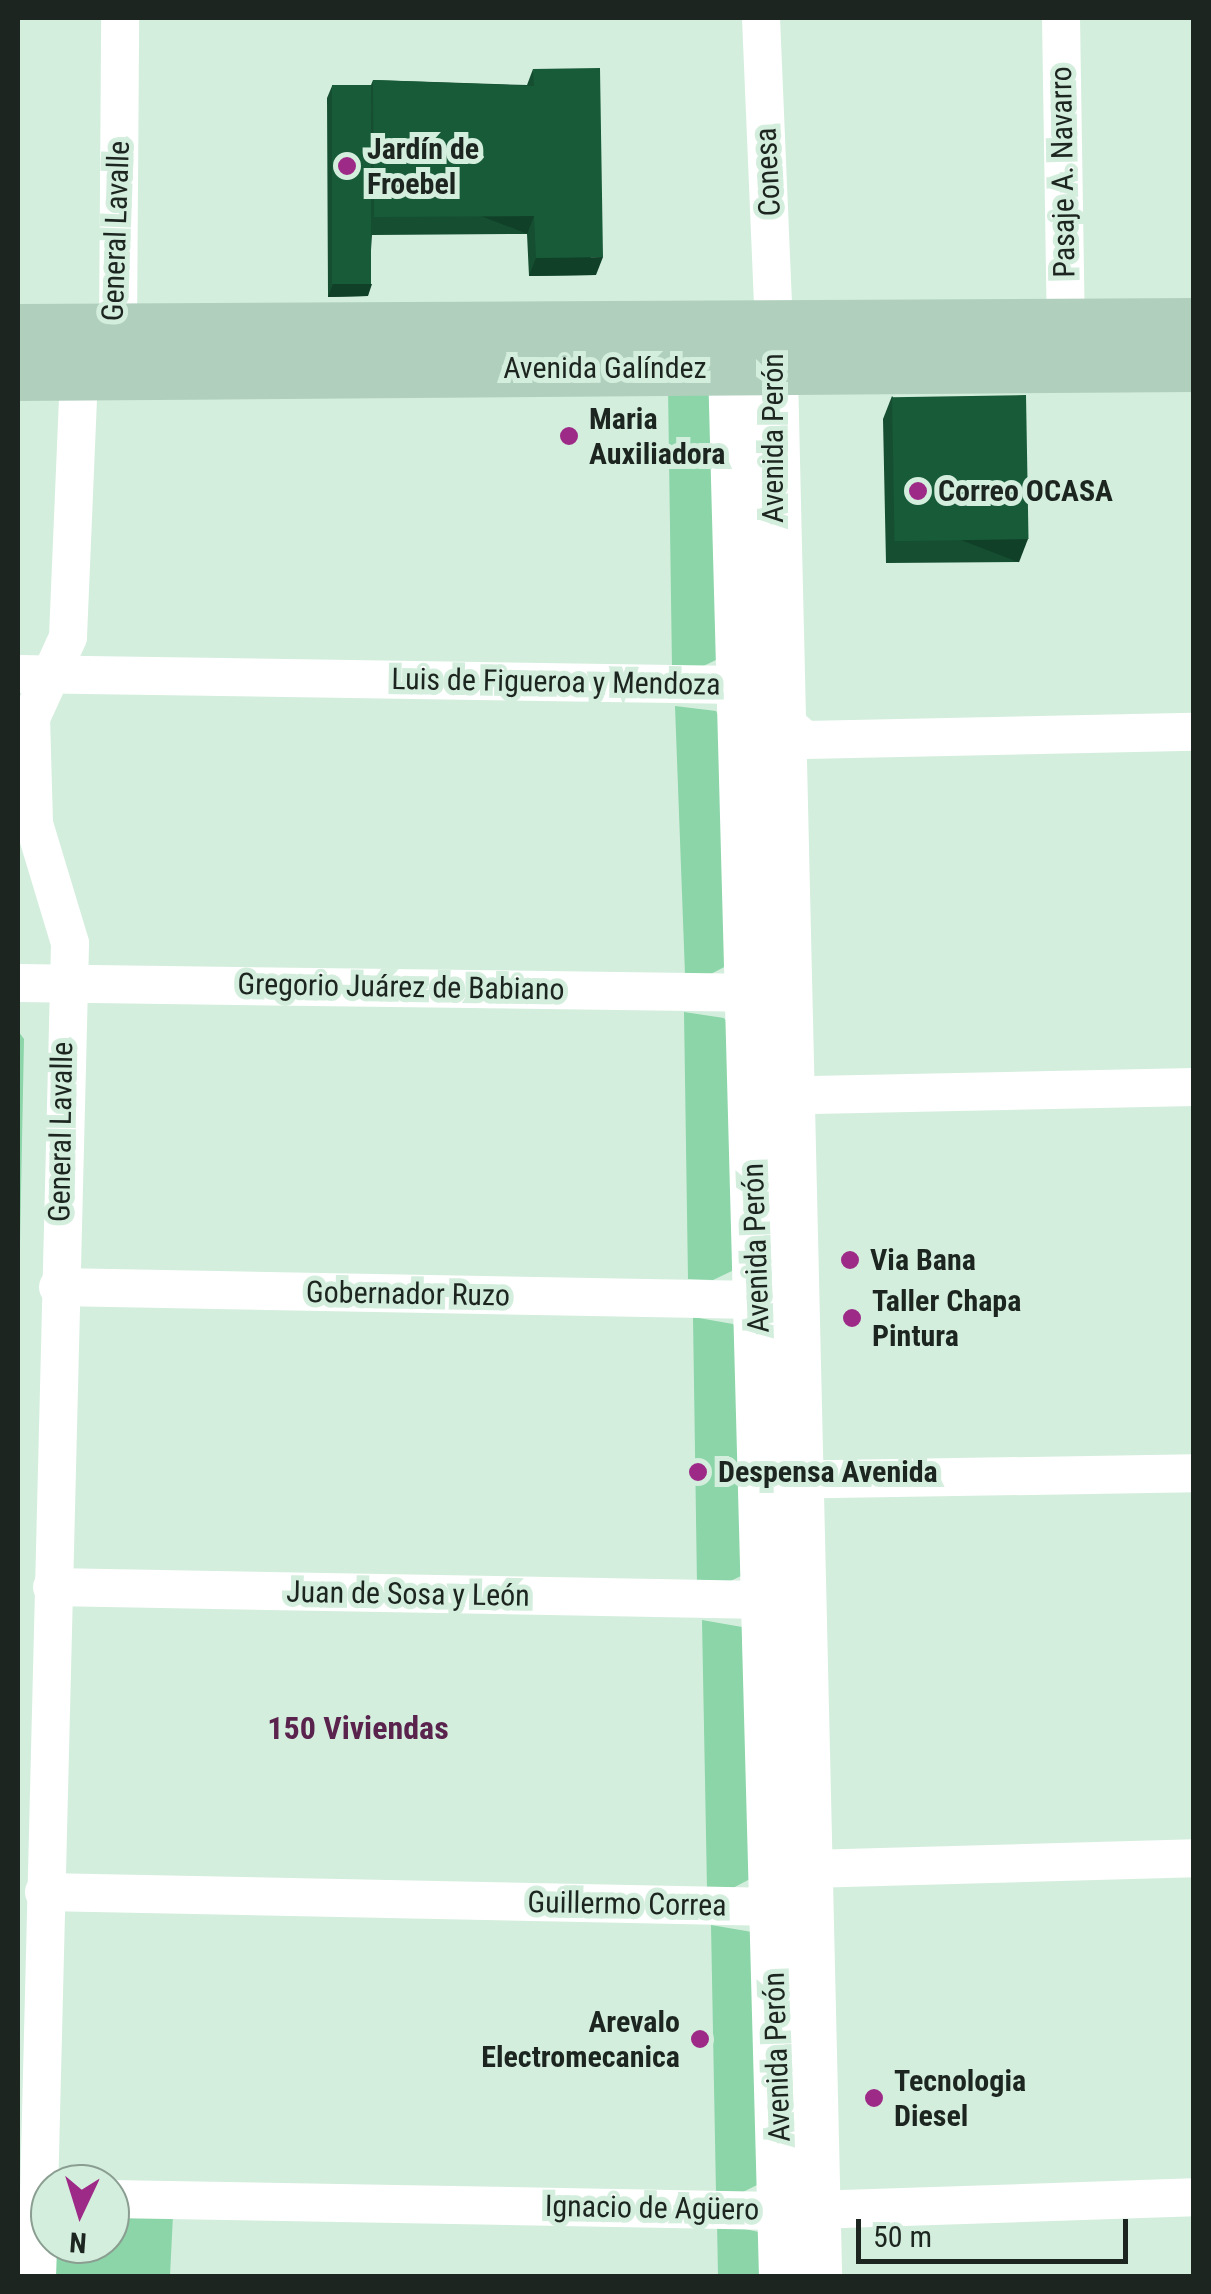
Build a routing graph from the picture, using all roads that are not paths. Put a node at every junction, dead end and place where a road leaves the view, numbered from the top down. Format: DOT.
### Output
graph roads {
  1 [pos="120,18"];
  2 [pos="761,18"];
  3 [pos="1061,18"];
  4 [pos="1194,325"];
  5 [pos="1066,326"];
  6 [pos="118,330"];
  7 [pos="18,331"];
  8 [pos="759,354"];
  9 [pos="1194,364"];
  10 [pos="79,372"];
  11 [pos="18,373"];
  12 [pos="35,674"];
  13 [pos="740,685"];
  14 [pos="778,717"];
  15 [pos="1194,732"];
  16 [pos="70,981"];
  17 [pos="18,983"];
  18 [pos="767,993"];
  19 [pos="1194,1088"];
  20 [pos="770,1096"];
  21 [pos="58,1287"];
  22 [pos="757,1300"];
  23 [pos="1194,1472"];
  24 [pos="780,1480"];
  25 [pos="52,1588"];
  26 [pos="765,1600"];
  27 [pos="1194,1858"];
  28 [pos="808,1869"];
  29 [pos="44,1892"];
  30 [pos="773,1906"];
  31 [pos="36,2164"];
  32 [pos="1194,2197"];
  33 [pos="130,2200"];
  34 [pos="799,2209"];
  35 [pos="783,2276"];
  36 [pos="818,2276"];
  1 -- 6 [label="street, General Lavalle"];
  2 -- 8 [label="street, Conesa"];
  3 -- 5 [label="street, Pasaje A. Navarro"];
  4 -- 5 [label="main road, Avenida Galíndez"];
  5 -- 8 [label="main road, Avenida Galíndez"];
  6 -- 7 [label="main road, Avenida Galíndez"];
  6 -- 8 [label="main road, Avenida Galíndez"];
  6 -- 10 [label="street, General Lavalle"];
  8 -- 9 [label="main road, Avenida Galíndez"];
  8 -- 10 [label="main road, Avenida Galíndez"];
  8 -- 13 [label="street, Avenida Perón"];
  8 -- 14 [label="street, Avenida Perón"];
  10 -- 11 [label="main road, Avenida Galíndez"];
  10 -- 12 [label="street, General Lavalle"];
  12 -- 13 [label="street, Luis de Figueroa y Mendoza"];
  12 -- 16 [label="street, General Lavalle"];
  13 -- 14 [label="street, Luis de Figueroa y Mendoza"];
  13 -- 18 [label="street, Avenida Perón"];
  14 -- 15 [label="street, Luis de Figueroa y Mendoza"];
  14 -- 18 [label="street, Avenida Perón"];
  16 -- 17 [label="street, Gregorio Juárez de Babiano"];
  16 -- 18 [label="street, Gregorio Juárez de Babiano"];
  16 -- 21 [label="street, General Lavalle"];
  18 -- 20 [label="street, Avenida Perón"];
  19 -- 20 [label="street"];
  20 -- 22 [label="street, Avenida Perón"];
  20 -- 24 [label="street, Avenida Perón"];
  21 -- 22 [label="street, Gobernador Ruzo"];
  21 -- 25 [label="street, General Lavalle"];
  22 -- 24 [label="street, Avenida Perón"];
  23 -- 24 [label="street"];
  24 -- 26 [label="street, Avenida Perón"];
  24 -- 28 [label="street, Avenida Perón"];
  25 -- 26 [label="street, Juan de Sosa y León"];
  25 -- 29 [label="street, General Lavalle"];
  26 -- 30 [label="street, Avenida Perón"];
  27 -- 28 [label="street"];
  28 -- 30 [label="street"];
  28 -- 34 [label="street, Avenida Perón"];
  29 -- 30 [label="street, Guillermo Correa"];
  29 -- 31 [label="street, General Lavalle"];
  30 -- 34 [label="street, Avenida Perón"];
  32 -- 34 [label="street, Ignacio de Agüero"];
  33 -- 34 [label="street, Ignacio de Agüero"];
  34 -- 35 [label="street, Avenida Perón"];
  34 -- 36 [label="street, Avenida Perón"];
}
